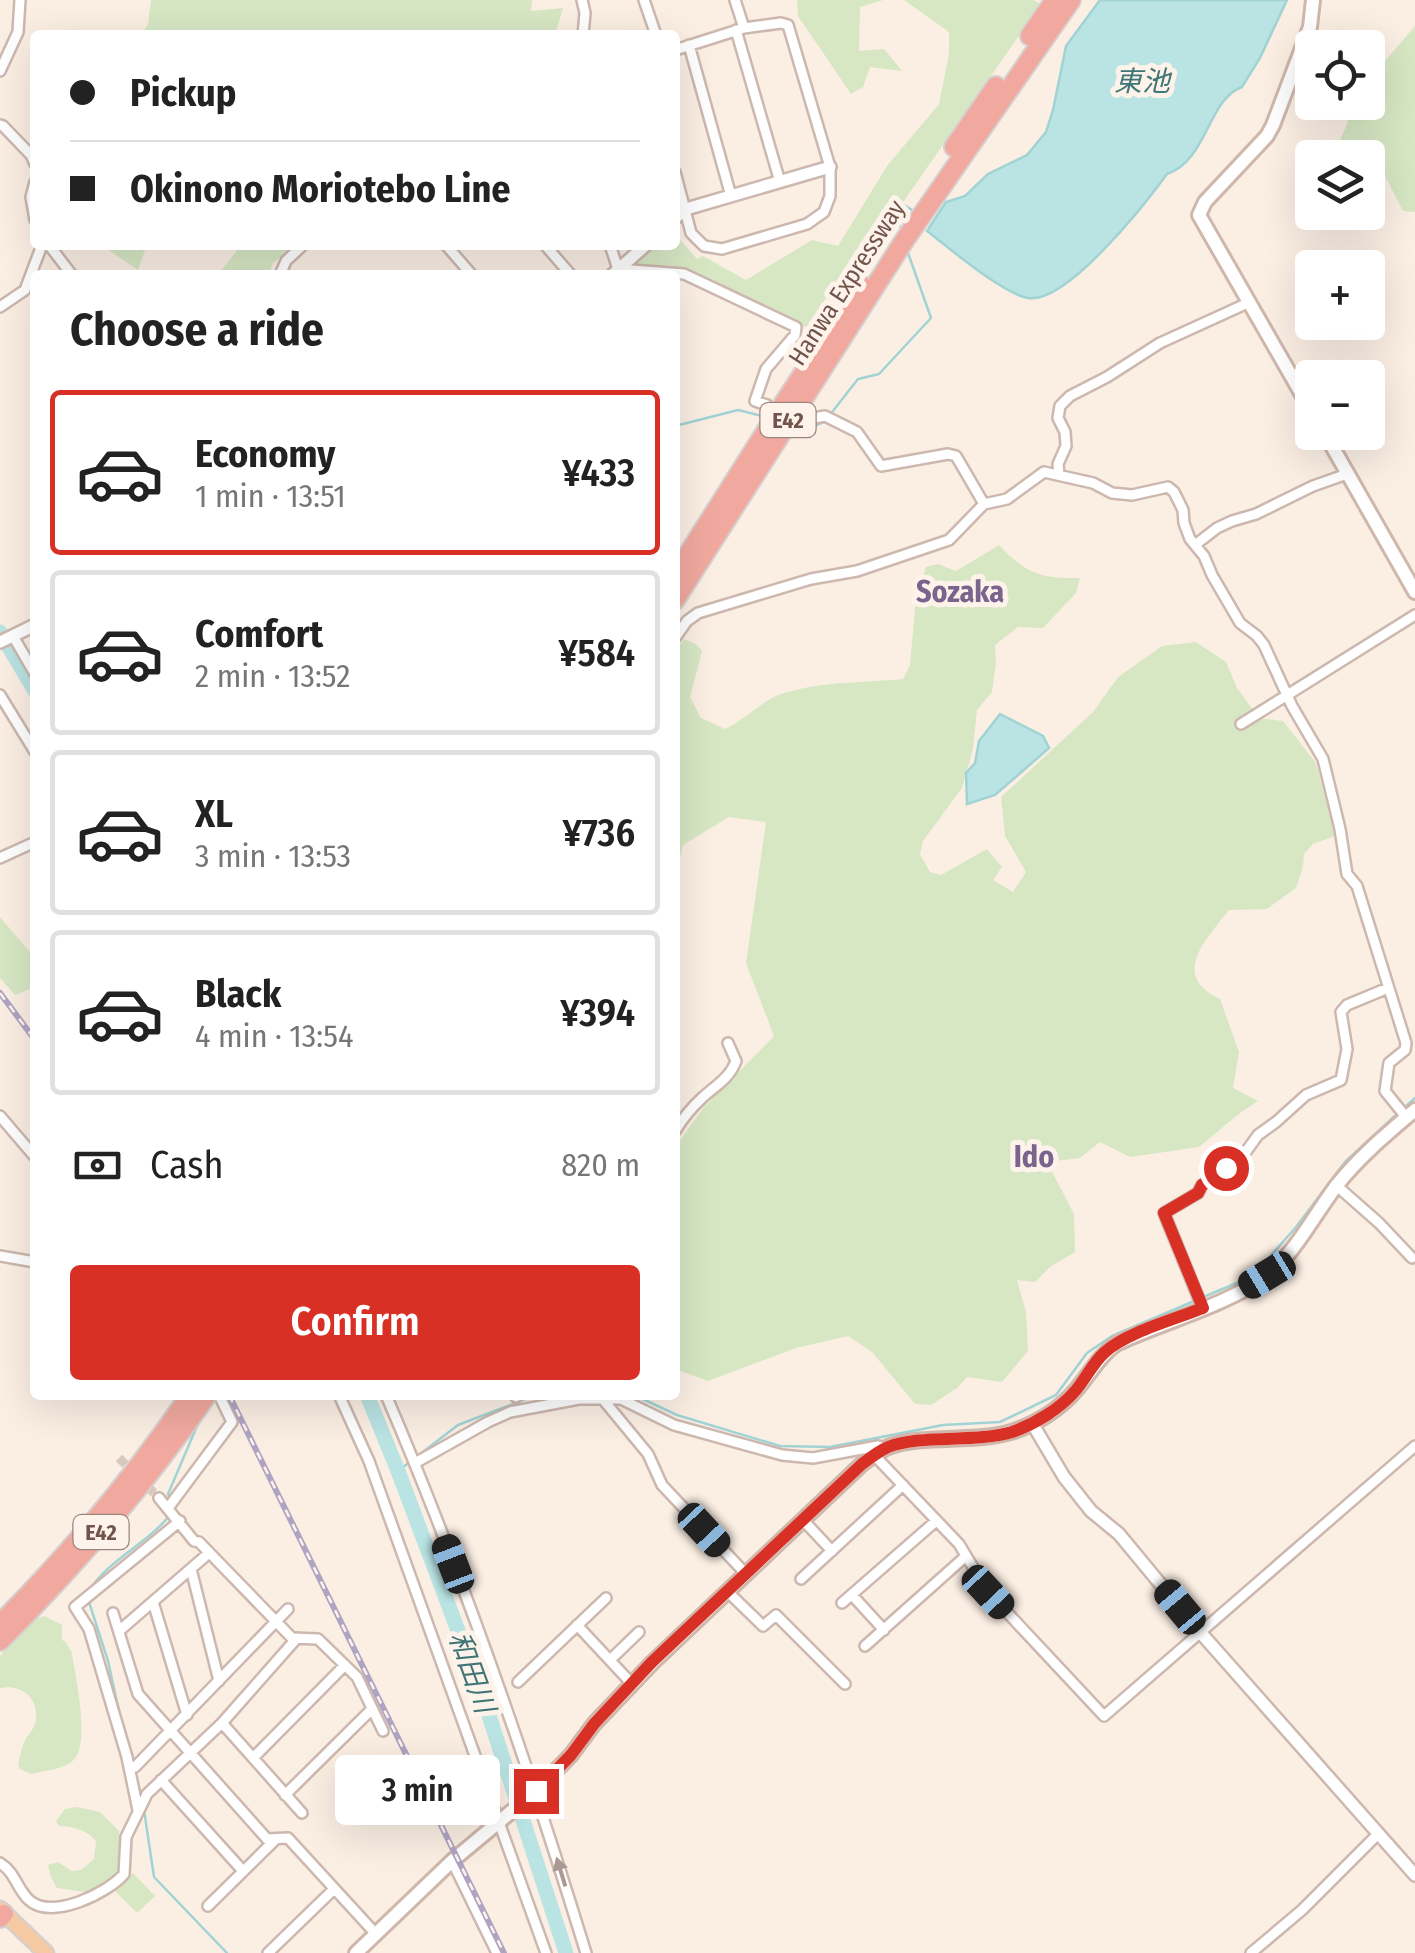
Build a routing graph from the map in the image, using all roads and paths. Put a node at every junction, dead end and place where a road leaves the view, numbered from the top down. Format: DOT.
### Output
graph roads {
  1 [pos="20,0"];
  2 [pos="582,0"];
  3 [pos="644,0"];
  4 [pos="735,0"];
  5 [pos="1055,0"];
  6 [pos="1070,0"];
  7 [pos="1313,0"];
  8 [pos="740,29"];
  9 [pos="584,30"];
  10 [pos="654,30"];
  11 [pos="689,46"];
  12 [pos="680,49"];
  13 [pos="0,72"];
  14 [pos="0,126"];
  15 [pos="30,155"];
  16 [pos="830,167"];
  17 [pos="939,179"];
  18 [pos="780,182"];
  19 [pos="680,189"];
  20 [pos="731,196"];
  21 [pos="686,209"];
  22 [pos="680,214"];
  23 [pos="900,238"];
  24 [pos="50,250"];
  25 [pos="298,250"];
  26 [pos="450,250"];
  27 [pos="549,250"];
  28 [pos="640,250"];
  29 [pos="68,270"];
  30 [pos="282,270"];
  31 [pos="468,270"];
  32 [pos="567,270"];
  33 [pos="617,270"];
  34 [pos="680,274"];
  35 [pos="30,278"];
  36 [pos="1250,302"];
  37 [pos="0,307"];
  38 [pos="1295,382"];
  39 [pos="767,405"];
  40 [pos="808,419"];
  41 [pos="1334,450"];
  42 [pos="1059,474"];
  43 [pos="1348,474"];
  44 [pos="984,504"];
  45 [pos="1195,545"];
  46 [pos="680,567"];
  47 [pos="680,592"];
  48 [pos="1415,592"];
  49 [pos="1415,615"];
  50 [pos="680,631"];
  51 [pos="8,638"];
  52 [pos="30,667"];
  53 [pos="1287,694"];
  54 [pos="0,695"];
  55 [pos="1242,724"];
  56 [pos="30,744"];
  57 [pos="30,844"];
  58 [pos="0,858"];
  59 [pos="1388,988"];
  60 [pos="728,1044"];
  61 [pos="1411,1114"];
  62 [pos="0,1117"];
  63 [pos="680,1123"];
  64 [pos="30,1151"];
  65 [pos="1337,1186"];
  66 [pos="0,1256"];
  67 [pos="1412,1258"];
  68 [pos="30,1261"];
  69 [pos="1203,1308"];
  70 [pos="221,1400"];
  71 [pos="341,1400"];
  72 [pos="388,1400"];
  73 [pos="574,1400"];
  74 [pos="603,1400"];
  75 [pos="623,1400"];
  76 [pos="189,1405"];
  77 [pos="1032,1423"];
  78 [pos="1415,1446"];
  79 [pos="880,1452"];
  80 [pos="415,1463"];
  81 [pos="903,1485"];
  82 [pos="159,1498"];
  83 [pos="168,1508"];
  84 [pos="803,1520"];
  85 [pos="936,1521"];
  86 [pos="180,1522"];
  87 [pos="832,1551"];
  88 [pos="209,1554"];
  89 [pos="966,1556"];
  90 [pos="191,1569"];
  91 [pos="746,1574"];
  92 [pos="801,1579"];
  93 [pos="728,1592"];
  94 [pos="852,1595"];
  95 [pos="606,1598"];
  96 [pos="152,1602"];
  97 [pos="842,1604"];
  98 [pos="288,1609"];
  99 [pos="113,1613"];
  100 [pos="276,1622"];
  101 [pos="0,1624"];
  102 [pos="577,1625"];
  103 [pos="884,1630"];
  104 [pos="119,1632"];
  105 [pos="639,1632"];
  106 [pos="1200,1632"];
  107 [pos="297,1638"];
  108 [pos="0,1641"];
  109 [pos="866,1646"];
  110 [pos="610,1660"];
  111 [pos="345,1665"];
  112 [pos="220,1681"];
  113 [pos="518,1682"];
  114 [pos="632,1684"];
  115 [pos="844,1684"];
  116 [pos="372,1708"];
  117 [pos="187,1715"];
  118 [pos="222,1723"];
  119 [pos="383,1731"];
  120 [pos="171,1732"];
  121 [pos="190,1753"];
  122 [pos="253,1758"];
  123 [pos="135,1766"];
  124 [pos="161,1780"];
  125 [pos="534,1793"];
  126 [pos="286,1794"];
  127 [pos="138,1810"];
  128 [pos="302,1813"];
  129 [pos="501,1819"];
  130 [pos="1378,1834"];
  131 [pos="276,1839"];
  132 [pos="452,1861"];
  133 [pos="0,1866"];
  134 [pos="242,1871"];
  135 [pos="1415,1875"];
  136 [pos="334,1889"];
  137 [pos="208,1906"];
  138 [pos="1,1916"];
  139 [pos="375,1933"];
  140 [pos="32,1953"];
  141 [pos="46,1953"];
  142 [pos="268,1953"];
  143 [pos="356,1953"];
  144 [pos="497,1953"];
  145 [pos="546,1953"];
  146 [pos="586,1953"];
  147 [pos="1252,1953"];
  1 -- 13 [label="street"];
  2 -- 9 [label="street"];
  3 -- 10 [label="street"];
  4 -- 8 [label="street"];
  5 -- 17 [label="highway, Hanwa Expressway / E42"];
  6 -- 17 [label="highway, Hanwa Expressway / E42"];
  7 -- 36 [label="main road"];
  8 -- 11 [label="street"];
  8 -- 16 [label="street"];
  8 -- 18 [label="street"];
  11 -- 12 [label="street"];
  11 -- 20 [label="street"];
  14 -- 15 [label="street"];
  16 -- 18 [label="street"];
  16 -- 21 [label="street"];
  17 -- 23 [label="highway, Hanwa Expressway / E42"];
  18 -- 20 [label="street"];
  19 -- 21 [label="street"];
  20 -- 21 [label="street"];
  21 -- 22 [label="street"];
  23 -- 46 [label="highway, Hanwa Expressway / E42"];
  23 -- 47 [label="highway, Hanwa Expressway / E42"];
  24 -- 29 [label="street"];
  25 -- 30 [label="street"];
  26 -- 31 [label="street"];
  27 -- 32 [label="street"];
  28 -- 33 [label="street"];
  34 -- 39 [label="street"];
  35 -- 37 [label="street"];
  36 -- 38 [label="main road"];
  36 -- 42 [label="street"];
  40 -- 44 [label="street"];
  41 -- 43 [label="main road"];
  42 -- 44 [label="street"];
  42 -- 45 [label="street"];
  43 -- 45 [label="street"];
  43 -- 48 [label="main road"];
  44 -- 50 [label="street"];
  45 -- 53 [label="street"];
  49 -- 53 [label="street"];
  51 -- 52 [label="street"];
  53 -- 55 [label="street"];
  53 -- 59 [label="street"];
  54 -- 56 [label="street"];
  57 -- 58 [label="street"];
  59 -- 61 [label="street"];
  59 -- 69 [label="street"];
  60 -- 63 [label="street"];
  61 -- 65 [label="main road"];
  62 -- 64 [label="street"];
  65 -- 67 [label="street"];
  65 -- 69 [label="main road"];
  66 -- 68 [label="street"];
  69 -- 77 [label="main road"];
  70 -- 83 [label="street"];
  71 -- 129 [label="street"];
  72 -- 80 [label="street"];
  73 -- 80 [label="street"];
  74 -- 91 [label="street"];
  75 -- 79 [label="street"];
  76 -- 101 [label="highway, E42"];
  76 -- 108 [label="highway, E42"];
  77 -- 79 [label="main road"];
  77 -- 106 [label="street"];
  78 -- 106 [label="street"];
  79 -- 81 [label="street"];
  79 -- 84 [label="main road"];
  80 -- 125 [label="street"];
  81 -- 85 [label="street"];
  81 -- 87 [label="street"];
  82 -- 83 [label="street"];
  83 -- 86 [label="street"];
  84 -- 87 [label="street"];
  84 -- 91 [label="main road"];
  85 -- 89 [label="street"];
  85 -- 94 [label="street"];
  86 -- 88 [label="street"];
  86 -- 127 [label="street"];
  87 -- 92 [label="street"];
  88 -- 90 [label="street"];
  88 -- 100 [label="street"];
  89 -- 103 [label="street"];
  89 -- 106 [label="street"];
  90 -- 96 [label="street"];
  90 -- 112 [label="street"];
  91 -- 93 [label="main road"];
  93 -- 114 [label="main road"];
  93 -- 115 [label="street"];
  94 -- 97 [label="street"];
  94 -- 103 [label="street"];
  95 -- 102 [label="street"];
  96 -- 104 [label="street"];
  96 -- 117 [label="street"];
  98 -- 100 [label="street"];
  99 -- 104 [label="street"];
  100 -- 107 [label="street"];
  100 -- 112 [label="street"];
  102 -- 110 [label="street"];
  102 -- 113 [label="street"];
  103 -- 109 [label="street"];
  104 -- 120 [label="street"];
  105 -- 110 [label="street"];
  106 -- 130 [label="street"];
  107 -- 111 [label="street"];
  107 -- 118 [label="street"];
  110 -- 114 [label="street"];
  111 -- 116 [label="street"];
  111 -- 122 [label="street"];
  112 -- 117 [label="street"];
  114 -- 125 [label="main road"];
  116 -- 119 [label="street"];
  116 -- 126 [label="street"];
  117 -- 120 [label="street"];
  118 -- 121 [label="street"];
  118 -- 122 [label="street"];
  120 -- 121 [label="street"];
  120 -- 123 [label="street"];
  121 -- 124 [label="street"];
  121 -- 131 [label="street"];
  122 -- 126 [label="street"];
  124 -- 127 [label="street"];
  124 -- 134 [label="street"];
  125 -- 129 [label="main road"];
  146 -- 125 [label="street, one-way"];
  126 -- 128 [label="street"];
  127 -- 133 [label="street"];
  129 -- 132 [label="main road"];
  129 -- 145 [label="street"];
  130 -- 135 [label="street"];
  130 -- 147 [label="street"];
  131 -- 134 [label="street"];
  131 -- 136 [label="street"];
  132 -- 139 [label="main road"];
  132 -- 144 [label="street"];
  134 -- 137 [label="street"];
  136 -- 139 [label="street"];
  136 -- 142 [label="street"];
  138 -- 140 [label="main road"];
  138 -- 141 [label="main road"];
  139 -- 143 [label="main road"];
}
